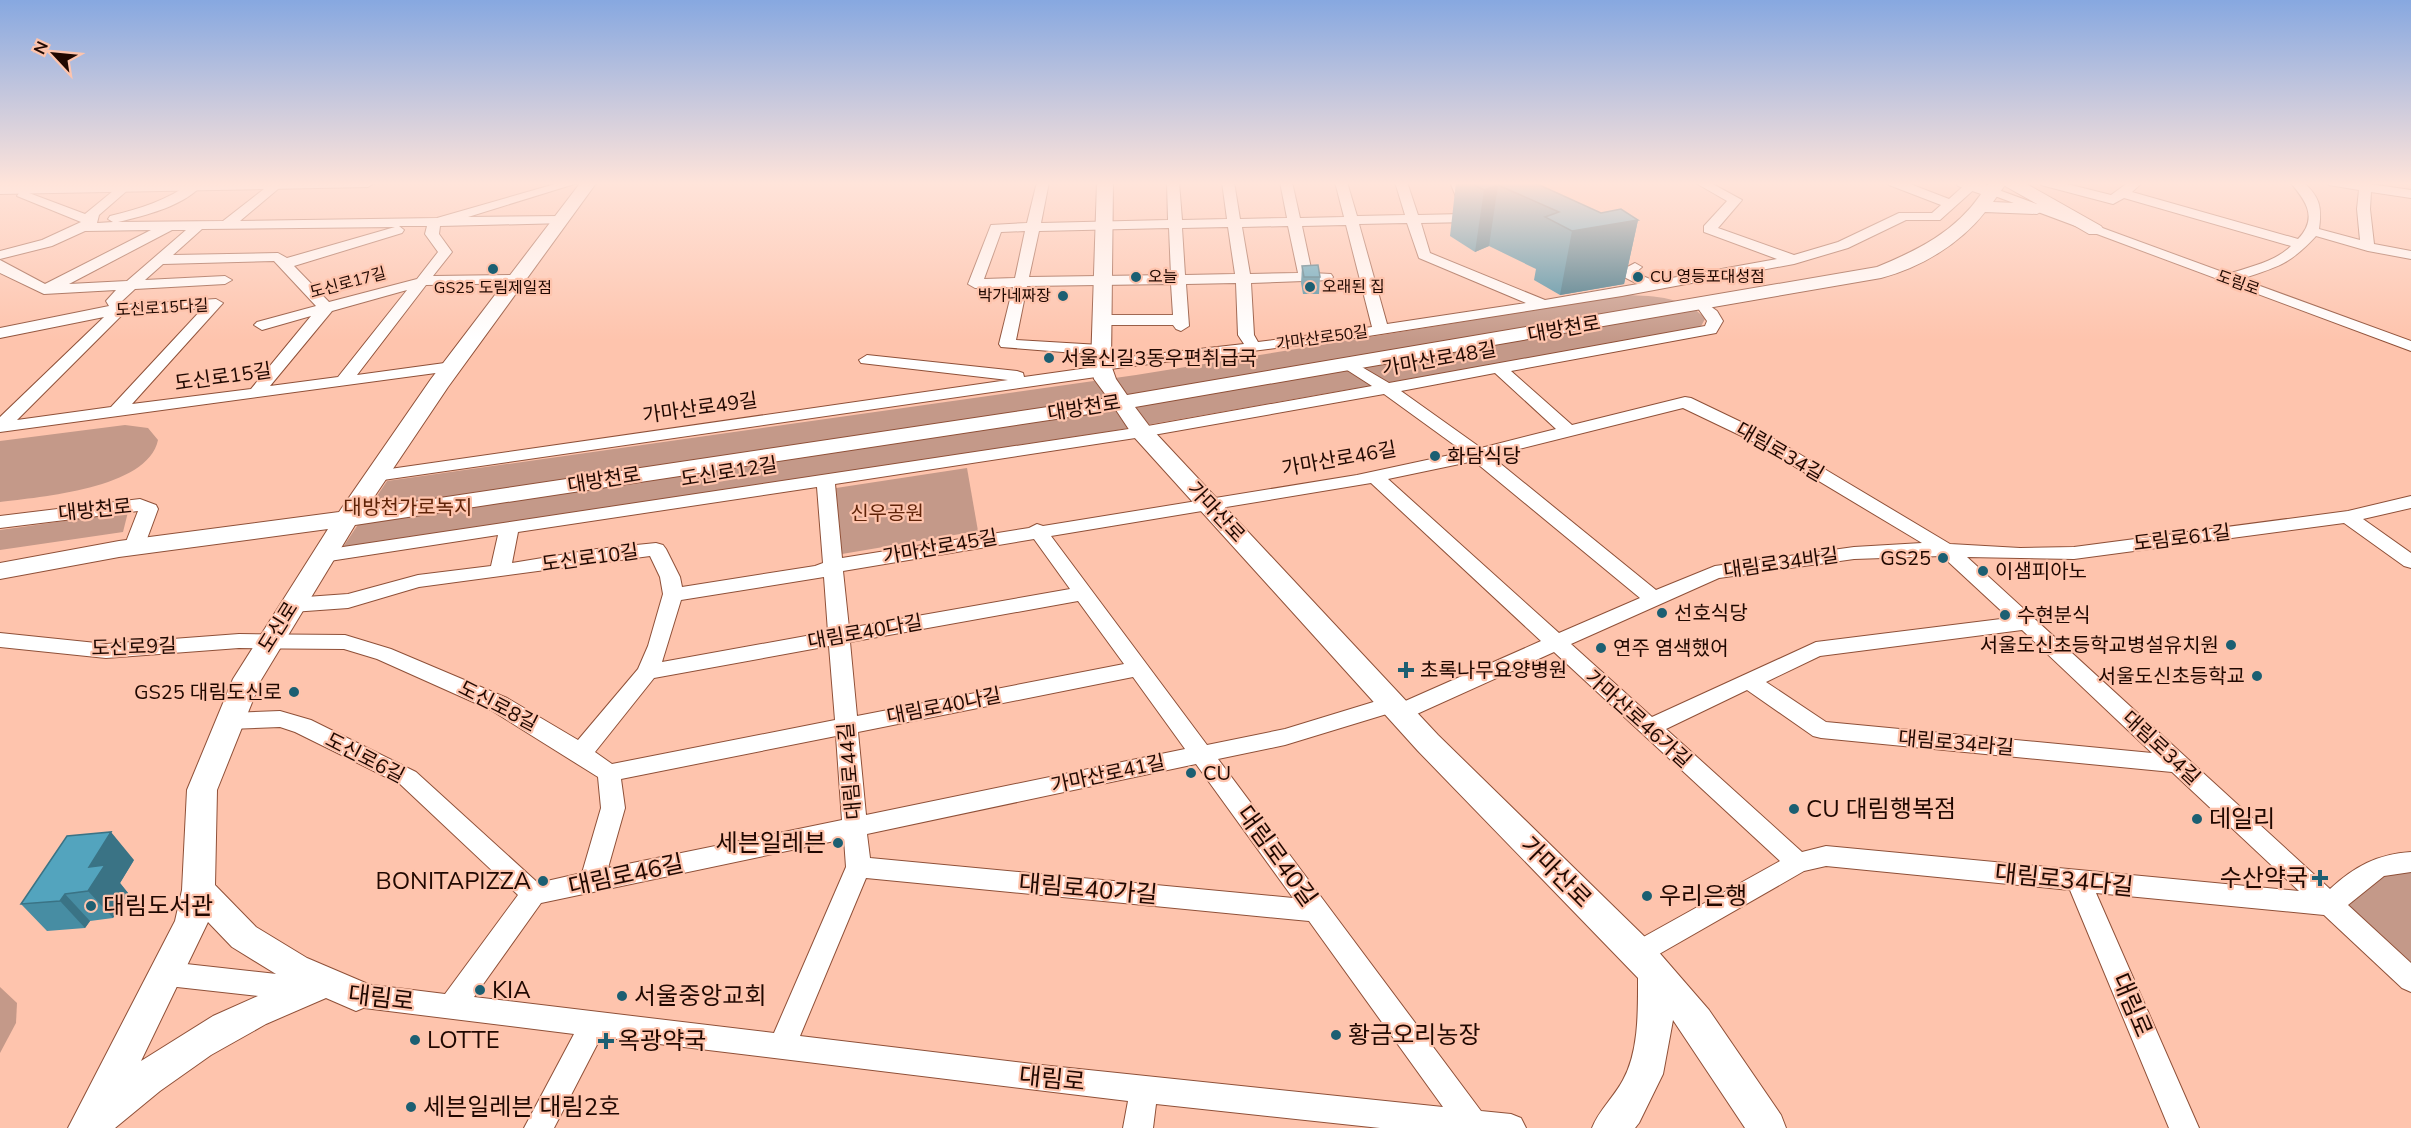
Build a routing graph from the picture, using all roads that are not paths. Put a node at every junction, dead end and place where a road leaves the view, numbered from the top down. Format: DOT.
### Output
graph roads {
  1 [pos="1954,234"];
  2 [pos="64,235"];
  3 [pos="153,235"];
  4 [pos="188,235"];
  5 [pos="387,235"];
  6 [pos="432,235"];
  7 [pos="550,235"];
  8 [pos="994,235"];
  9 [pos="1031,235"];
  10 [pos="1103,235"];
  11 [pos="1176,235"];
  12 [pos="1237,235"];
  13 [pos="1296,235"];
  14 [pos="1356,235"];
  15 [pos="1417,235"];
  16 [pos="1724,235"];
  17 [pos="1865,235"];
  18 [pos="2107,235"];
  19 [pos="2268,235"];
  20 [pos="2309,235"];
  21 [pos="2325,235"];
  22 [pos="2366,235"];
  23 [pos="2301,244"];
  24 [pos="2368,247"];
  25 [pos="0,255"];
  26 [pos="2411,255"];
  27 [pos="160,260"];
  28 [pos="1794,260"];
  29 [pos="0,264"];
  30 [pos="285,264"];
  31 [pos="1635,267"];
  32 [pos="1306,277"];
  33 [pos="1326,277"];
  34 [pos="1243,278"];
  35 [pos="517,279"];
  36 [pos="1178,279"];
  37 [pos="2226,279"];
  38 [pos="225,280"];
  39 [pos="1102,281"];
  40 [pos="424,282"];
  41 [pos="1021,282"];
  42 [pos="1648,286"];
  43 [pos="129,287"];
  44 [pos="44,290"];
  45 [pos="1542,304"];
  46 [pos="1702,304"];
  47 [pos="326,308"];
  48 [pos="119,310"];
  49 [pos="1101,320"];
  50 [pos="262,325"];
  51 [pos="1382,330"];
  52 [pos="0,333"];
  53 [pos="2411,346"];
  54 [pos="1254,348"];
  55 [pos="867,360"];
  56 [pos="1101,362"];
  57 [pos="1350,365"];
  58 [pos="452,367"];
  59 [pos="1500,369"];
  60 [pos="343,382"];
  61 [pos="1029,382"];
  62 [pos="1389,389"];
  63 [pos="255,394"];
  64 [pos="1685,402"];
  65 [pos="1119,403"];
  66 [pos="115,412"];
  67 [pos="0,427"];
  68 [pos="1142,432"];
  69 [pos="1569,432"];
  70 [pos="1476,455"];
  71 [pos="376,476"];
  72 [pos="1374,476"];
  73 [pos="826,480"];
  74 [pos="2411,502"];
  75 [pos="1210,505"];
  76 [pos="2348,517"];
  77 [pos="347,519"];
  78 [pos="0,522"];
  79 [pos="510,528"];
  80 [pos="1037,530"];
  81 [pos="126,548"];
  82 [pos="1950,552"];
  83 [pos="0,553"];
  84 [pos="323,556"];
  85 [pos="49,560"];
  86 [pos="2411,562"];
  87 [pos="0,563"];
  88 [pos="833,566"];
  89 [pos="0,571"];
  90 [pos="503,571"];
  91 [pos="0,582"];
  92 [pos="673,592"];
  93 [pos="1084,593"];
  94 [pos="1654,599"];
  95 [pos="292,605"];
  96 [pos="2026,623"];
  97 [pos="839,637"];
  98 [pos="0,640"];
  99 [pos="269,641"];
  100 [pos="1555,643"];
  101 [pos="1139,668"];
  102 [pos="647,672"];
  103 [pos="1748,680"];
  104 [pos="1396,708"];
  105 [pos="228,721"];
  106 [pos="847,725"];
  107 [pos="1648,728"];
  108 [pos="581,753"];
  109 [pos="1202,754"];
  110 [pos="2178,764"];
  111 [pos="609,773"];
  112 [pos="855,827"];
  113 [pos="2411,862"];
  114 [pos="1798,863"];
  115 [pos="858,867"];
  116 [pos="592,882"];
  117 [pos="2079,882"];
  118 [pos="198,890"];
  119 [pos="533,894"];
  120 [pos="2331,905"];
  121 [pos="1317,911"];
  122 [pos="1646,963"];
  123 [pos="168,974"];
  124 [pos="2411,980"];
  125 [pos="312,990"];
  126 [pos="356,995"];
  127 [pos="452,1006"];
  128 [pos="594,1023"];
  129 [pos="782,1046"];
  130 [pos="1144,1089"];
  131 [pos="1473,1124"];
  132 [pos="87,1128"];
  133 [pos="539,1128"];
  134 [pos="1138,1128"];
  135 [pos="1511,1128"];
  136 [pos="1611,1128"];
  137 [pos="1767,1128"];
  138 [pos="2184,1128"];
  1 -- 46 [label="main road, 대방천로"];
  2 -- 25 [label="street"];
  3 -- 44 [label="street"];
  4 -- 27 [label="street"];
  5 -- 30 [label="street"];
  6 -- 40 [label="street"];
  7 -- 35 [label="main road, 도신로"];
  8 -- 41 [label="street"];
  9 -- 41 [label="street"];
  10 -- 39 [label="main road, 가마산로"];
  11 -- 36 [label="street"];
  12 -- 34 [label="street"];
  13 -- 32 [label="street"];
  14 -- 51 [label="street"];
  15 -- 45 [label="street"];
  16 -- 28 [label="street"];
  17 -- 28 [label="street, 가마산로50길"];
  18 -- 37 [label="street, 도림로"];
  19 -- 23 [label="street"];
  20 -- 23 [label="street"];
  21 -- 24 [label="street"];
  22 -- 24 [label="street"];
  23 -- 37 [label="street"];
  24 -- 26 [label="street"];
  27 -- 30 [label="street"];
  27 -- 43 [label="street"];
  28 -- 42 [label="street, 가마산로50길"];
  29 -- 44 [label="street"];
  30 -- 47 [label="street"];
  31 -- 42 [label="street"];
  32 -- 33 [label="street"];
  32 -- 34 [label="street"];
  34 -- 36 [label="street"];
  34 -- 54 [label="street"];
  35 -- 40 [label="street, 도신로17길"];
  35 -- 58 [label="main road, 도신로"];
  36 -- 39 [label="street"];
  36 -- 49 [label="street"];
  37 -- 53 [label="street, 도림로"];
  38 -- 43 [label="street"];
  39 -- 41 [label="street"];
  39 -- 49 [label="main road, 가마산로"];
  40 -- 47 [label="street, 도신로17길"];
  40 -- 60 [label="street"];
  41 -- 56 [label="street"];
  42 -- 45 [label="street, 가마산로50길"];
  43 -- 44 [label="street"];
  43 -- 48 [label="street"];
  45 -- 51 [label="street, 가마산로50길"];
  46 -- 57 [label="main road, 대방천로"];
  46 -- 59 [label="street, 가마산로48길"];
  47 -- 50 [label="street, 도신로17길"];
  47 -- 63 [label="street"];
  48 -- 52 [label="street, 도신로15다길"];
  48 -- 66 [label="street, 도신로15다길"];
  48 -- 67 [label="street"];
  49 -- 56 [label="main road, 가마산로"];
  51 -- 54 [label="street, 가마산로50길"];
  54 -- 56 [label="street, 가마산로50길"];
  55 -- 61 [label="street, 가마산로49길"];
  56 -- 61 [label="street, 가마산로49길"];
  56 -- 65 [label="main road, 가마산로"];
  57 -- 62 [label="street"];
  57 -- 65 [label="main road, 대방천로"];
  58 -- 60 [label="street, 도신로15길"];
  58 -- 71 [label="main road, 도신로"];
  59 -- 62 [label="street, 가마산로48길"];
  59 -- 69 [label="street"];
  60 -- 63 [label="street, 도신로15길"];
  61 -- 71 [label="street, 가마산로49길"];
  62 -- 68 [label="street, 가마산로48길"];
  62 -- 70 [label="street"];
  63 -- 66 [label="street, 도신로15길"];
  64 -- 69 [label="street, 가마산로46길"];
  64 -- 82 [label="street, 대림로34길"];
  65 -- 68 [label="main road, 가마산로"];
  65 -- 77 [label="main road, 대방천로"];
  66 -- 67 [label="street, 도신로15길"];
  68 -- 73 [label="street, 도신로12길"];
  68 -- 75 [label="main road, 가마산로"];
  69 -- 70 [label="street, 가마산로46길"];
  70 -- 72 [label="street, 가마산로46길"];
  70 -- 94 [label="street"];
  71 -- 77 [label="main road, 도신로"];
  72 -- 75 [label="street, 가마산로46길"];
  72 -- 100 [label="street, 가마산로46가길"];
  73 -- 79 [label="street, 도신로12길"];
  73 -- 88 [label="street, 대림로44길"];
  74 -- 76 [label="street, 도림로61길"];
  75 -- 80 [label="street, 가마산로45길"];
  75 -- 104 [label="main road, 가마산로"];
  76 -- 82 [label="street, 도림로61길"];
  76 -- 86 [label="street"];
  77 -- 81 [label="main road, 대방천로"];
  77 -- 84 [label="main road, 도신로"];
  78 -- 81 [label="street, 대방천로"];
  79 -- 84 [label="street, 도신로12길"];
  79 -- 90 [label="street"];
  80 -- 88 [label="street, 가마산로45길"];
  80 -- 93 [label="street, 대림로40길"];
  81 -- 83 [label="main road"];
  81 -- 85 [label="main road, 대방천로"];
  81 -- 91 [label="main road"];
  82 -- 94 [label="street, 대림로34바길"];
  82 -- 96 [label="street, 대림로34길"];
  84 -- 95 [label="main road, 도신로"];
  85 -- 87 [label="main road, 대방천로"];
  85 -- 89 [label="main road, 대방천로"];
  88 -- 92 [label="street, 가마산로45길"];
  88 -- 97 [label="street, 대림로44길"];
  90 -- 92 [label="street, 도신로10길"];
  90 -- 95 [label="street, 도신로10길"];
  92 -- 102 [label="street"];
  93 -- 97 [label="street, 대림로40다길"];
  93 -- 101 [label="street, 대림로40길"];
  94 -- 100 [label="street, 대림로34바길"];
  95 -- 99 [label="main road, 도신로"];
  96 -- 103 [label="street"];
  96 -- 110 [label="street, 대림로34길"];
  97 -- 102 [label="street, 대림로40다길"];
  97 -- 106 [label="street, 대림로44길"];
  98 -- 99 [label="street, 도신로9길"];
  99 -- 105 [label="main road, 도신로"];
  99 -- 108 [label="street, 도신로8길"];
  100 -- 104 [label="street"];
  100 -- 107 [label="street, 가마산로46가길"];
  101 -- 106 [label="street, 대림로40나길"];
  101 -- 109 [label="street, 대림로40길"];
  102 -- 108 [label="street"];
  103 -- 107 [label="street"];
  103 -- 110 [label="street, 대림로34라길"];
  104 -- 109 [label="street, 가마산로41길"];
  104 -- 122 [label="main road, 가마산로"];
  105 -- 118 [label="main road, 도신로"];
  105 -- 119 [label="street, 도신로6길"];
  106 -- 111 [label="street, 대림로40나길"];
  106 -- 112 [label="street, 대림로44길"];
  107 -- 114 [label="street, 가마산로46가길"];
  108 -- 111 [label="street, 도신로8길"];
  109 -- 112 [label="street, 가마산로41길"];
  109 -- 121 [label="street, 대림로40길"];
  110 -- 120 [label="street, 대림로34길"];
  111 -- 116 [label="street"];
  112 -- 115 [label="street, 대림로44길"];
  112 -- 116 [label="street, 대림로46길"];
  113 -- 120 [label="street"];
  114 -- 117 [label="street, 대림로34다길"];
  114 -- 122 [label="street"];
  115 -- 121 [label="street, 대림로40가길"];
  115 -- 129 [label="street, 대림로44길"];
  116 -- 119 [label="street, 대림로46길"];
  117 -- 120 [label="street, 대림로34다길"];
  117 -- 138 [label="street, 대림로"];
  118 -- 123 [label="main road, 도신로"];
  118 -- 126 [label="main road"];
  119 -- 127 [label="street"];
  120 -- 124 [label="street, 대림로34길"];
  121 -- 131 [label="street, 대림로40길"];
  122 -- 136 [label="main road"];
  122 -- 137 [label="main road, 가마산로"];
  123 -- 125 [label="street, 대림로"];
  123 -- 132 [label="main road, 도신로"];
  125 -- 126 [label="street, 대림로"];
  125 -- 132 [label="main road"];
  126 -- 127 [label="street, 대림로"];
  127 -- 128 [label="street, 대림로"];
  128 -- 129 [label="street, 대림로"];
  128 -- 133 [label="street"];
  129 -- 130 [label="street, 대림로"];
  130 -- 131 [label="street, 대림로"];
  130 -- 134 [label="street"];
  131 -- 135 [label="street, 대림로"];
}
